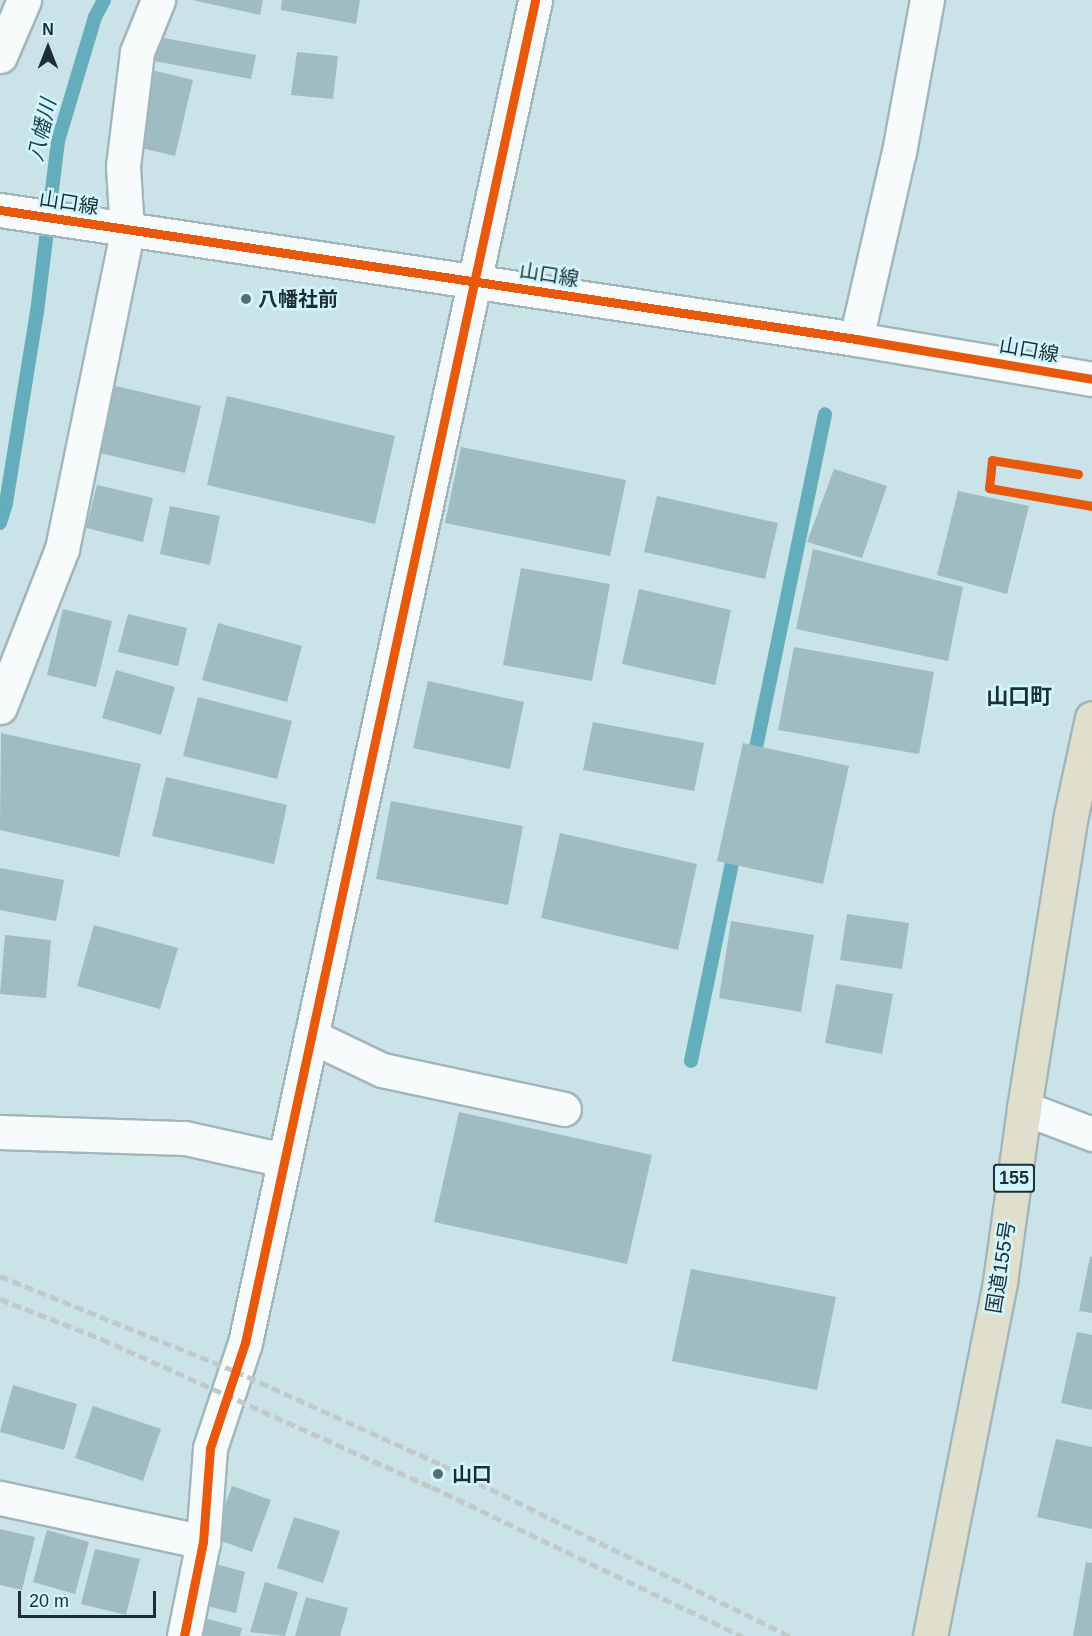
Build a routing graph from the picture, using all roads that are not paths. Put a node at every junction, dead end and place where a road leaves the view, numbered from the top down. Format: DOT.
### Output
graph roads {
  1 [pos="24,0"];
  2 [pos="158,0"];
  3 [pos="536,0"];
  4 [pos="927,0"];
  5 [pos="0,56"];
  6 [pos="4,211"];
  7 [pos="127,232"];
  8 [pos="473,281"];
  9 [pos="856,339"];
  10 [pos="1092,379"];
  11 [pos="0,707"];
  12 [pos="1092,718"];
  13 [pos="311,1036"];
  14 [pos="1024,1108"];
  15 [pos="564,1109"];
  16 [pos="0,1132"];
  17 [pos="1092,1134"];
  18 [pos="284,1161"];
  19 [pos="0,1498"];
  20 [pos="203,1542"];
  21 [pos="184,1636"];
  22 [pos="930,1636"];
  1 -- 5 [label="street"];
  2 -- 7 [label="street"];
  3 -- 8 [label="street"];
  4 -- 9 [label="street"];
  6 -- 7 [label="street, 山口線"];
  7 -- 8 [label="street, 山口線"];
  7 -- 11 [label="street"];
  8 -- 9 [label="street, 山口線"];
  8 -- 13 [label="street"];
  9 -- 10 [label="street, 山口線"];
  12 -- 14 [label="highway, 国道155号 / 155"];
  13 -- 15 [label="street"];
  13 -- 18 [label="street"];
  14 -- 17 [label="street"];
  14 -- 22 [label="highway, 国道155号 / 155"];
  16 -- 18 [label="street"];
  18 -- 20 [label="street"];
  19 -- 20 [label="street"];
  20 -- 21 [label="street"];
}
